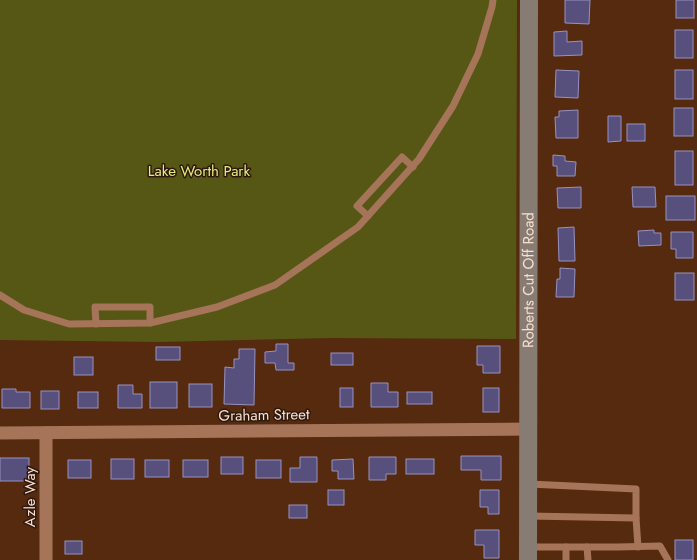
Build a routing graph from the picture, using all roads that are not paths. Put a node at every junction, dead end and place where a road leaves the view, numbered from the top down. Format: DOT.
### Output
graph roads {
  1 [pos="493,0"];
  2 [pos="529,0"];
  3 [pos="413,167"];
  4 [pos="368,216"];
  5 [pos="0,295"];
  6 [pos="150,322"];
  7 [pos="96,324"];
  8 [pos="529,429"];
  9 [pos="0,433"];
  10 [pos="46,433"];
  11 [pos="528,484"];
  12 [pos="528,516"];
  13 [pos="636,518"];
  14 [pos="566,547"];
  15 [pos="587,547"];
  16 [pos="638,547"];
  17 [pos="528,553"];
  18 [pos="46,560"];
  19 [pos="566,560"];
  20 [pos="588,560"];
  21 [pos="668,560"];
  1 -- 3 [label="lane"];
  2 -- 8 [label="street, Roberts Cut Off Road"];
  3 -- 4 [label="lane"];
  3 -- 4 [label="lane"];
  4 -- 6 [label="lane"];
  5 -- 7 [label="lane"];
  6 -- 7 [label="lane"];
  6 -- 7 [label="lane"];
  8 -- 10 [label="street, Graham Street"];
  8 -- 11 [label="street, Roberts Cut Off Road"];
  9 -- 10 [label="street, Graham Street"];
  10 -- 18 [label="street, Azle Way"];
  11 -- 12 [label="street, Roberts Cut Off Road"];
  11 -- 13 [label="lane"];
  12 -- 13 [label="lane"];
  12 -- 17 [label="street, Roberts Cut Off Road"];
  13 -- 16 [label="lane"];
  14 -- 15 [label="lane"];
  14 -- 17 [label="lane"];
  14 -- 19 [label="lane"];
  15 -- 16 [label="lane"];
  15 -- 20 [label="lane"];
  16 -- 21 [label="lane"];
}
